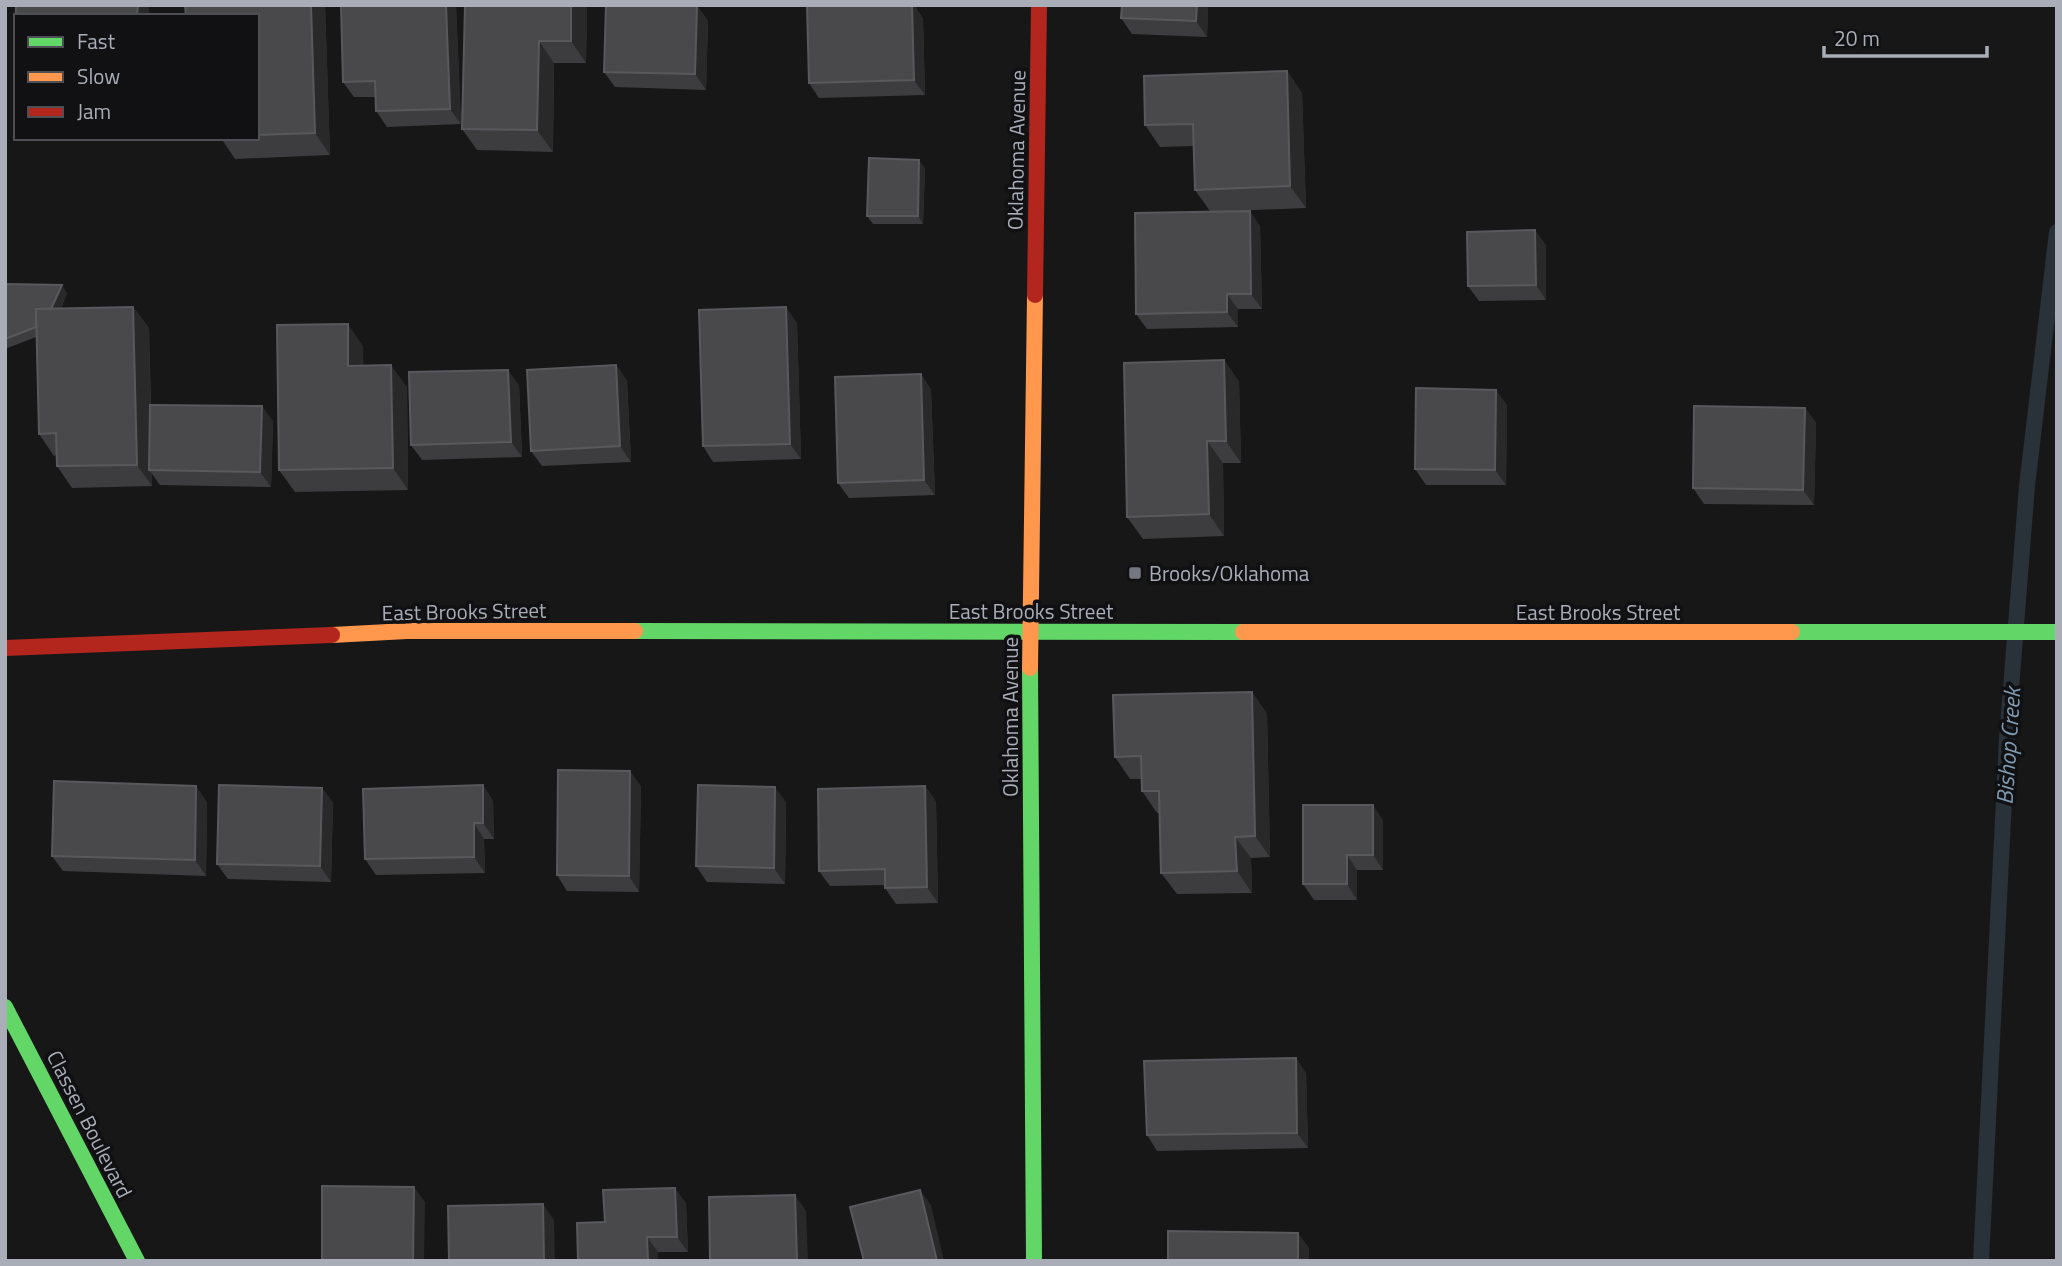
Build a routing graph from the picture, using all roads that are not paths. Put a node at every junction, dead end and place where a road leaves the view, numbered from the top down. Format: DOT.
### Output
graph roads {
  1 [pos="1039,5"];
  2 [pos="1031,632"];
  3 [pos="2057,632"];
  4 [pos="5,651"];
  5 [pos="5,1007"];
  6 [pos="137,1261"];
  7 [pos="1034,1261"];
  1 -- 2 [label="street, Oklahoma Avenue"];
  2 -- 3 [label="street, East Brooks Street"];
  2 -- 4 [label="street, East Brooks Street"];
  2 -- 7 [label="street, Oklahoma Avenue"];
  5 -- 6 [label="street, Classen Boulevard"];
}
